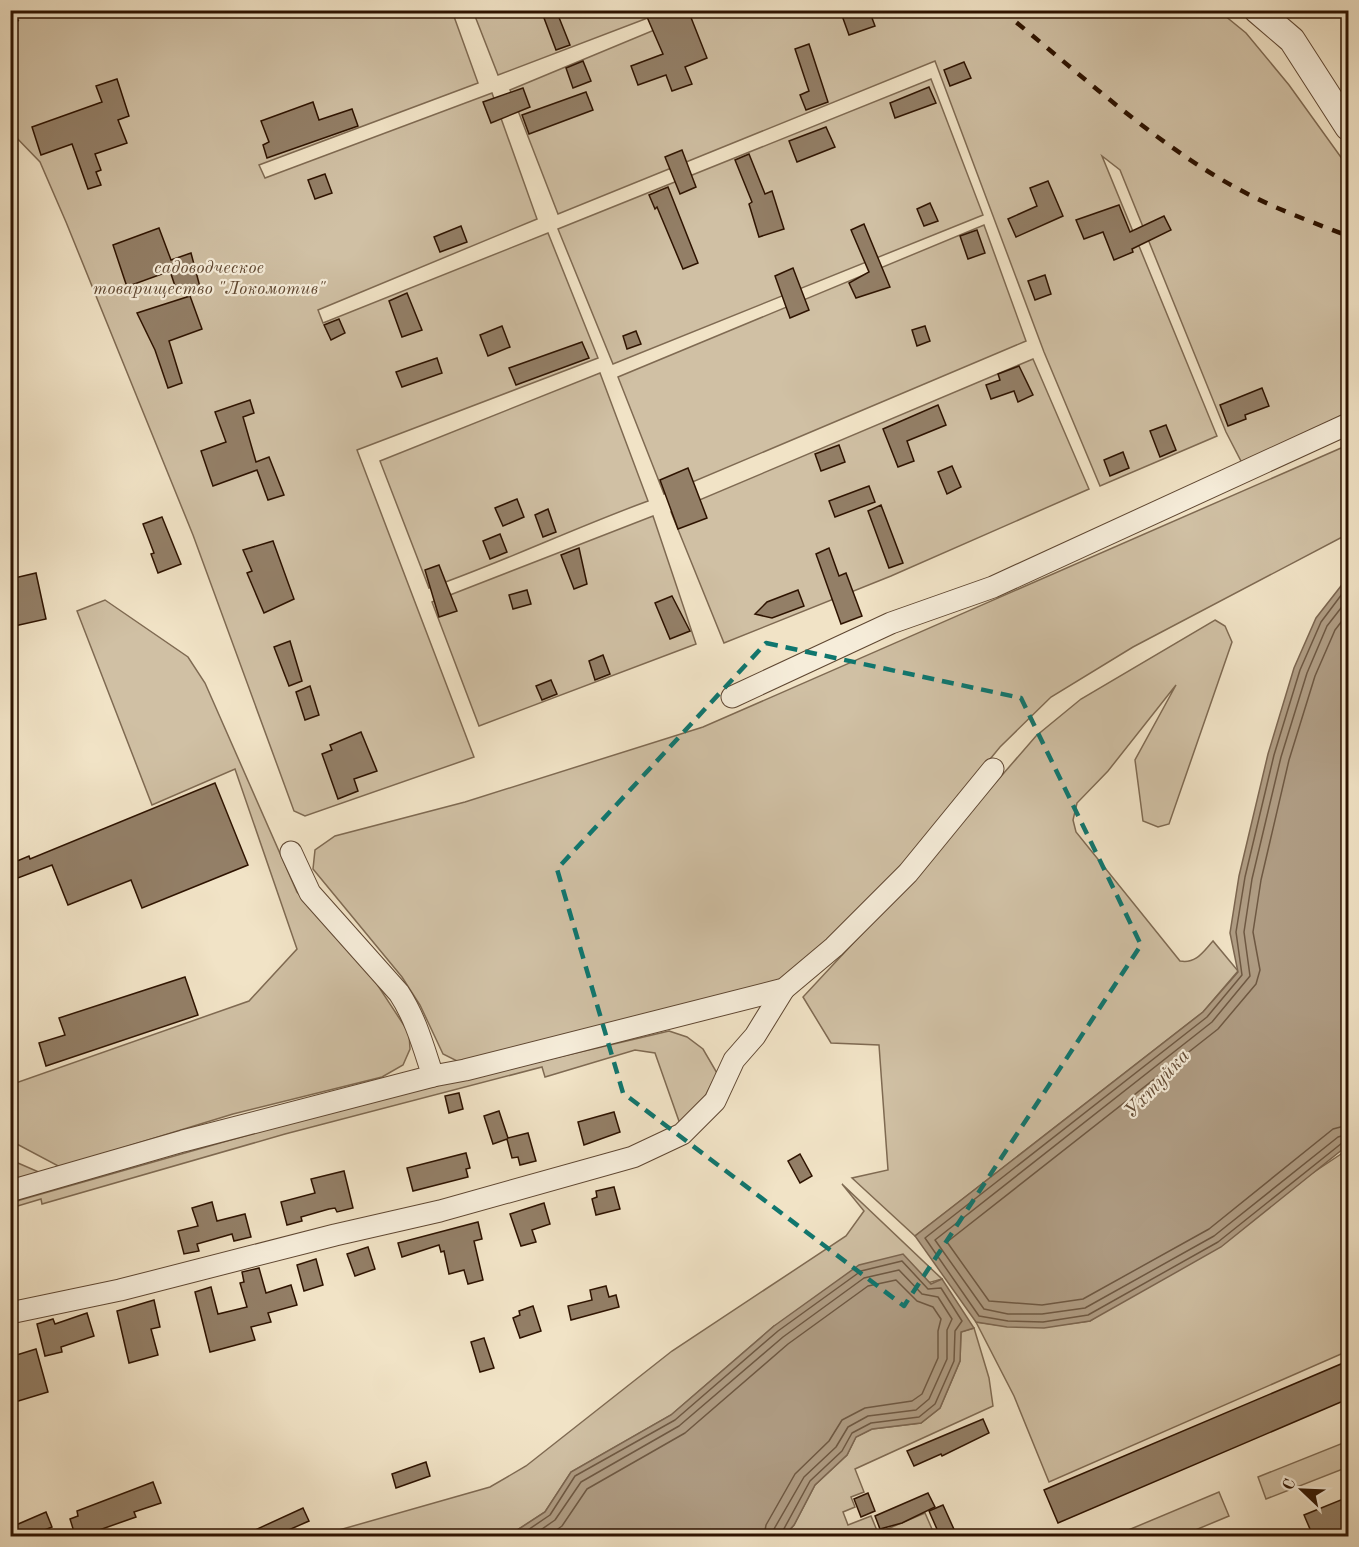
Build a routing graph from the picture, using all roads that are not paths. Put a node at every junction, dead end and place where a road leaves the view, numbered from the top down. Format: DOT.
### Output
graph roads {
  1 [pos="1257,10"];
  2 [pos="1348,127"];
  3 [pos="1348,423"];
  4 [pos="732,697"];
  5 [pos="993,769"];
  6 [pos="291,852"];
  7 [pos="784,989"];
  8 [pos="433,1076"];
  9 [pos="10,1191"];
  10 [pos="10,1313"];
  1 -- 2 [label="street"];
  3 -- 4 [label="street"];
  5 -- 7 [label="street"];
  6 -- 8 [label="street"];
  7 -- 8 [label="street"];
  7 -- 10 [label="street"];
  8 -- 9 [label="street"];
}
